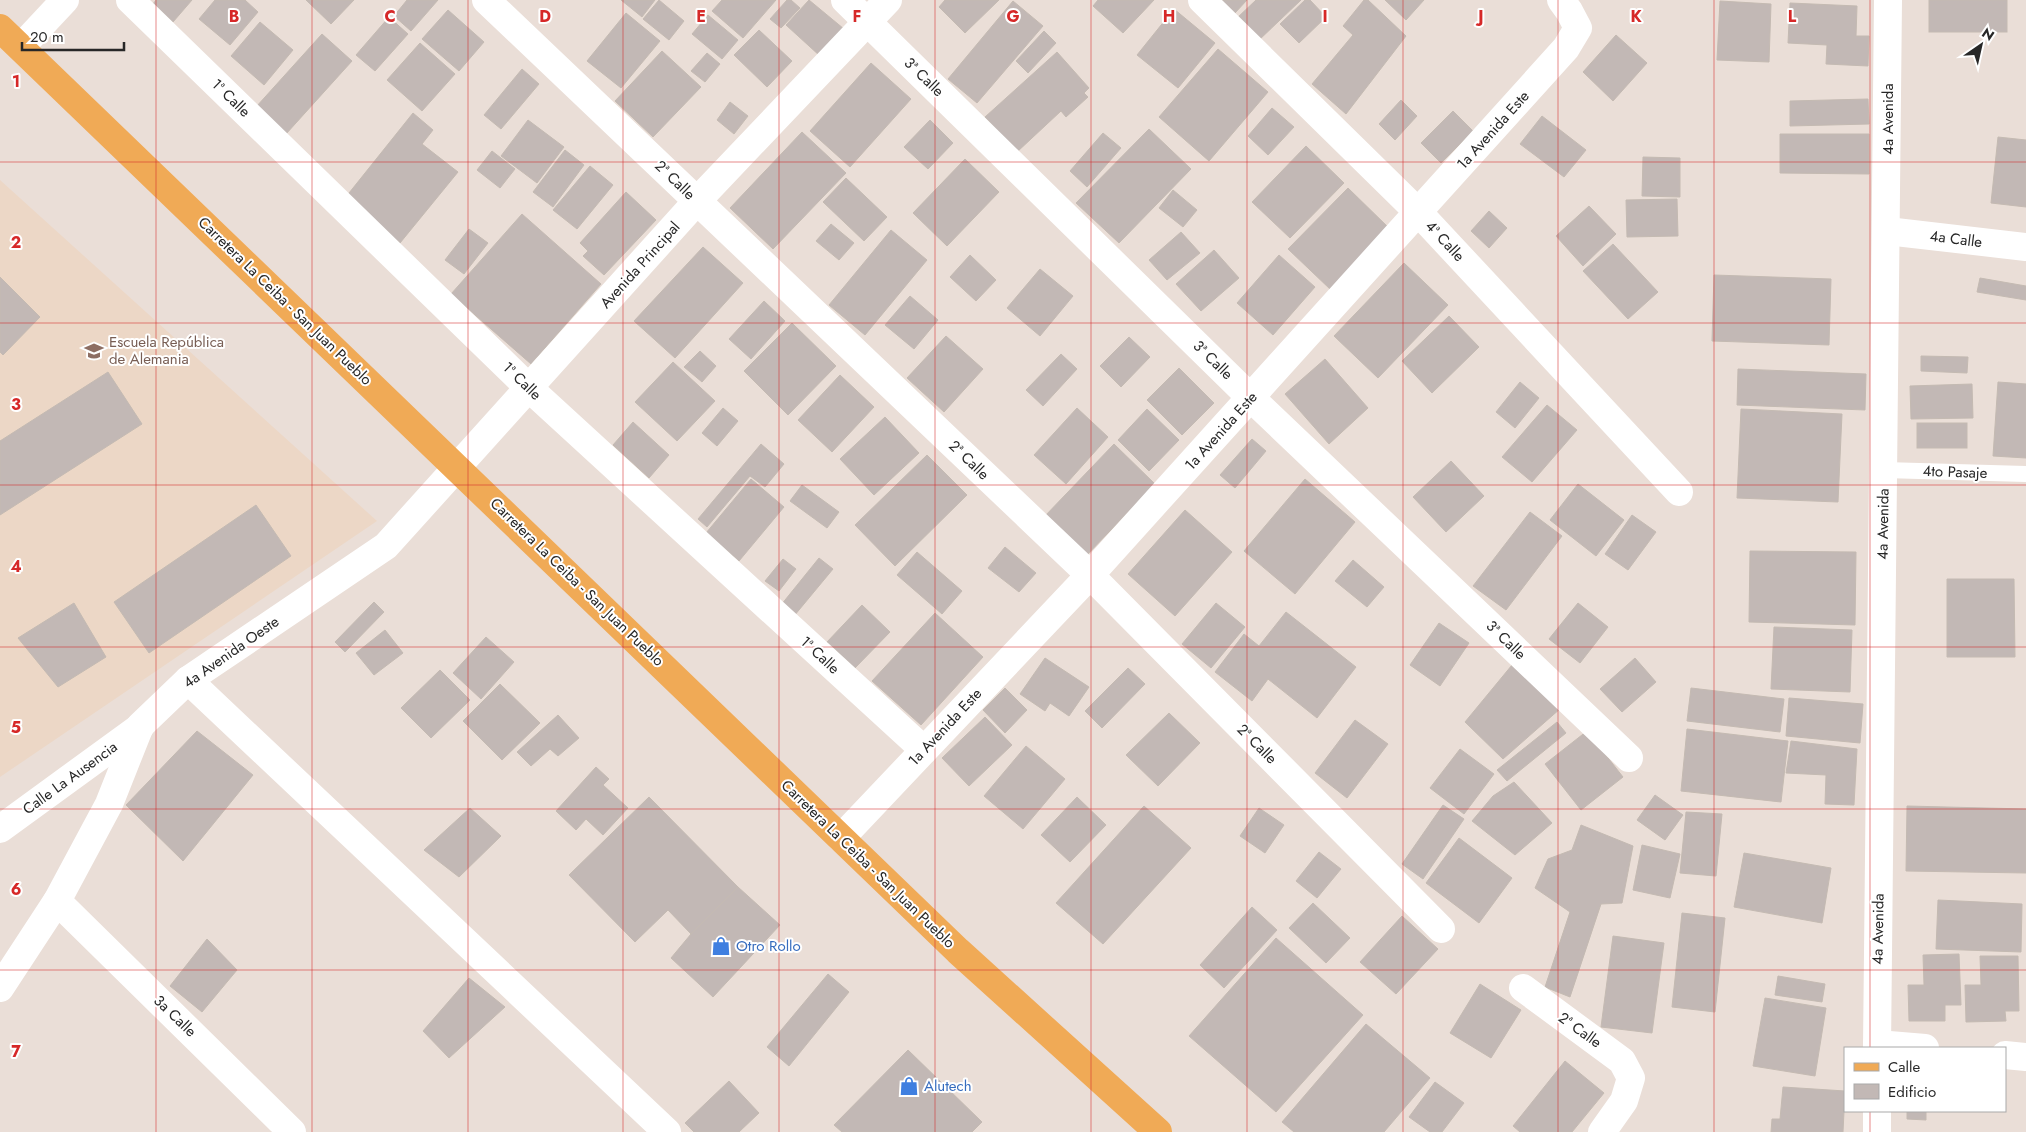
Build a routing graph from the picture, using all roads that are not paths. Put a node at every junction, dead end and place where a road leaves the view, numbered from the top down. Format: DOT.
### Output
graph roads {
  1 [pos="66,0"];
  2 [pos="130,0"];
  3 [pos="486,0"];
  4 [pos="845,0"];
  5 [pos="888,0"];
  6 [pos="1202,0"];
  7 [pos="1888,0"];
  8 [pos="1565,6"];
  9 [pos="868,22"];
  10 [pos="0,28"];
  11 [pos="20,47"];
  12 [pos="697,201"];
  13 [pos="1418,213"];
  14 [pos="1887,231"];
  15 [pos="2026,247"];
  16 [pos="530,389"];
  17 [pos="1252,398"];
  18 [pos="458,467"];
  19 [pos="1884,470"];
  20 [pos="2026,474"];
  21 [pos="1679,492"];
  22 [pos="1090,575"];
  23 [pos="188,680"];
  24 [pos="140,726"];
  25 [pos="924,750"];
  26 [pos="1629,758"];
  27 [pos="0,829"];
  28 [pos="841,838"];
  29 [pos="57,901"];
  30 [pos="1441,929"];
  31 [pos="0,988"];
  32 [pos="1523,988"];
  33 [pos="1877,1046"];
  34 [pos="1901,1047"];
  35 [pos="2006,1056"];
  36 [pos="2026,1057"];
  37 [pos="1877,1112"];
  38 [pos="292,1132"];
  39 [pos="667,1132"];
  40 [pos="1158,1132"];
  41 [pos="1602,1132"];
  42 [pos="1877,1132"];
  1 -- 11 [label="street"];
  2 -- 16 [label="street, 1ª Calle"];
  3 -- 12 [label="street, 2ª Calle"];
  4 -- 9 [label="street, 3ª Calle"];
  5 -- 9 [label="street, Avenida Principal"];
  6 -- 13 [label="street, 4ª Calle"];
  7 -- 14 [label="street, 4a Avenida"];
  8 -- 13 [label="street, 1a Avenida Este"];
  9 -- 12 [label="street, Avenida Principal"];
  9 -- 17 [label="street, 3ª Calle"];
  10 -- 11 [label="main road, Carretera La Ceiba - San Juan Pueblo"];
  11 -- 18 [label="main road, Carretera La Ceiba - San Juan Pueblo"];
  12 -- 16 [label="street, Avenida Principal"];
  12 -- 22 [label="street, 2ª Calle"];
  13 -- 17 [label="street, 1a Avenida Este"];
  13 -- 21 [label="street, 4ª Calle"];
  14 -- 15 [label="street, 4a Calle"];
  14 -- 19 [label="street, 4a Avenida"];
  16 -- 18 [label="street, Avenida Principal"];
  16 -- 25 [label="street, 1ª Calle"];
  17 -- 22 [label="street, 1a Avenida Este"];
  17 -- 26 [label="street, 3ª Calle"];
  18 -- 23 [label="street, 4a Avenida Oeste"];
  18 -- 28 [label="main road, Carretera La Ceiba - San Juan Pueblo"];
  19 -- 20 [label="lane, 4to Pasaje"];
  19 -- 33 [label="street, 4a Avenida"];
  22 -- 25 [label="street, 1a Avenida Este"];
  22 -- 30 [label="street, 2ª Calle"];
  23 -- 24 [label="street, 4a Avenida Oeste"];
  23 -- 39 [label="street"];
  24 -- 27 [label="street, Calle La Ausencia"];
  24 -- 29 [label="street, 4a Avenida Oeste"];
  25 -- 28 [label="street, 1a Avenida Este"];
  28 -- 40 [label="main road, Carretera La Ceiba - San Juan Pueblo"];
  29 -- 31 [label="street, 4a Avenida Oeste"];
  29 -- 38 [label="street, 3a Calle"];
  32 -- 41 [label="street, 2ª Calle"];
  33 -- 34 [label="street"];
  35 -- 36 [label="street"];
  37 -- 42 [label="street"];
}
